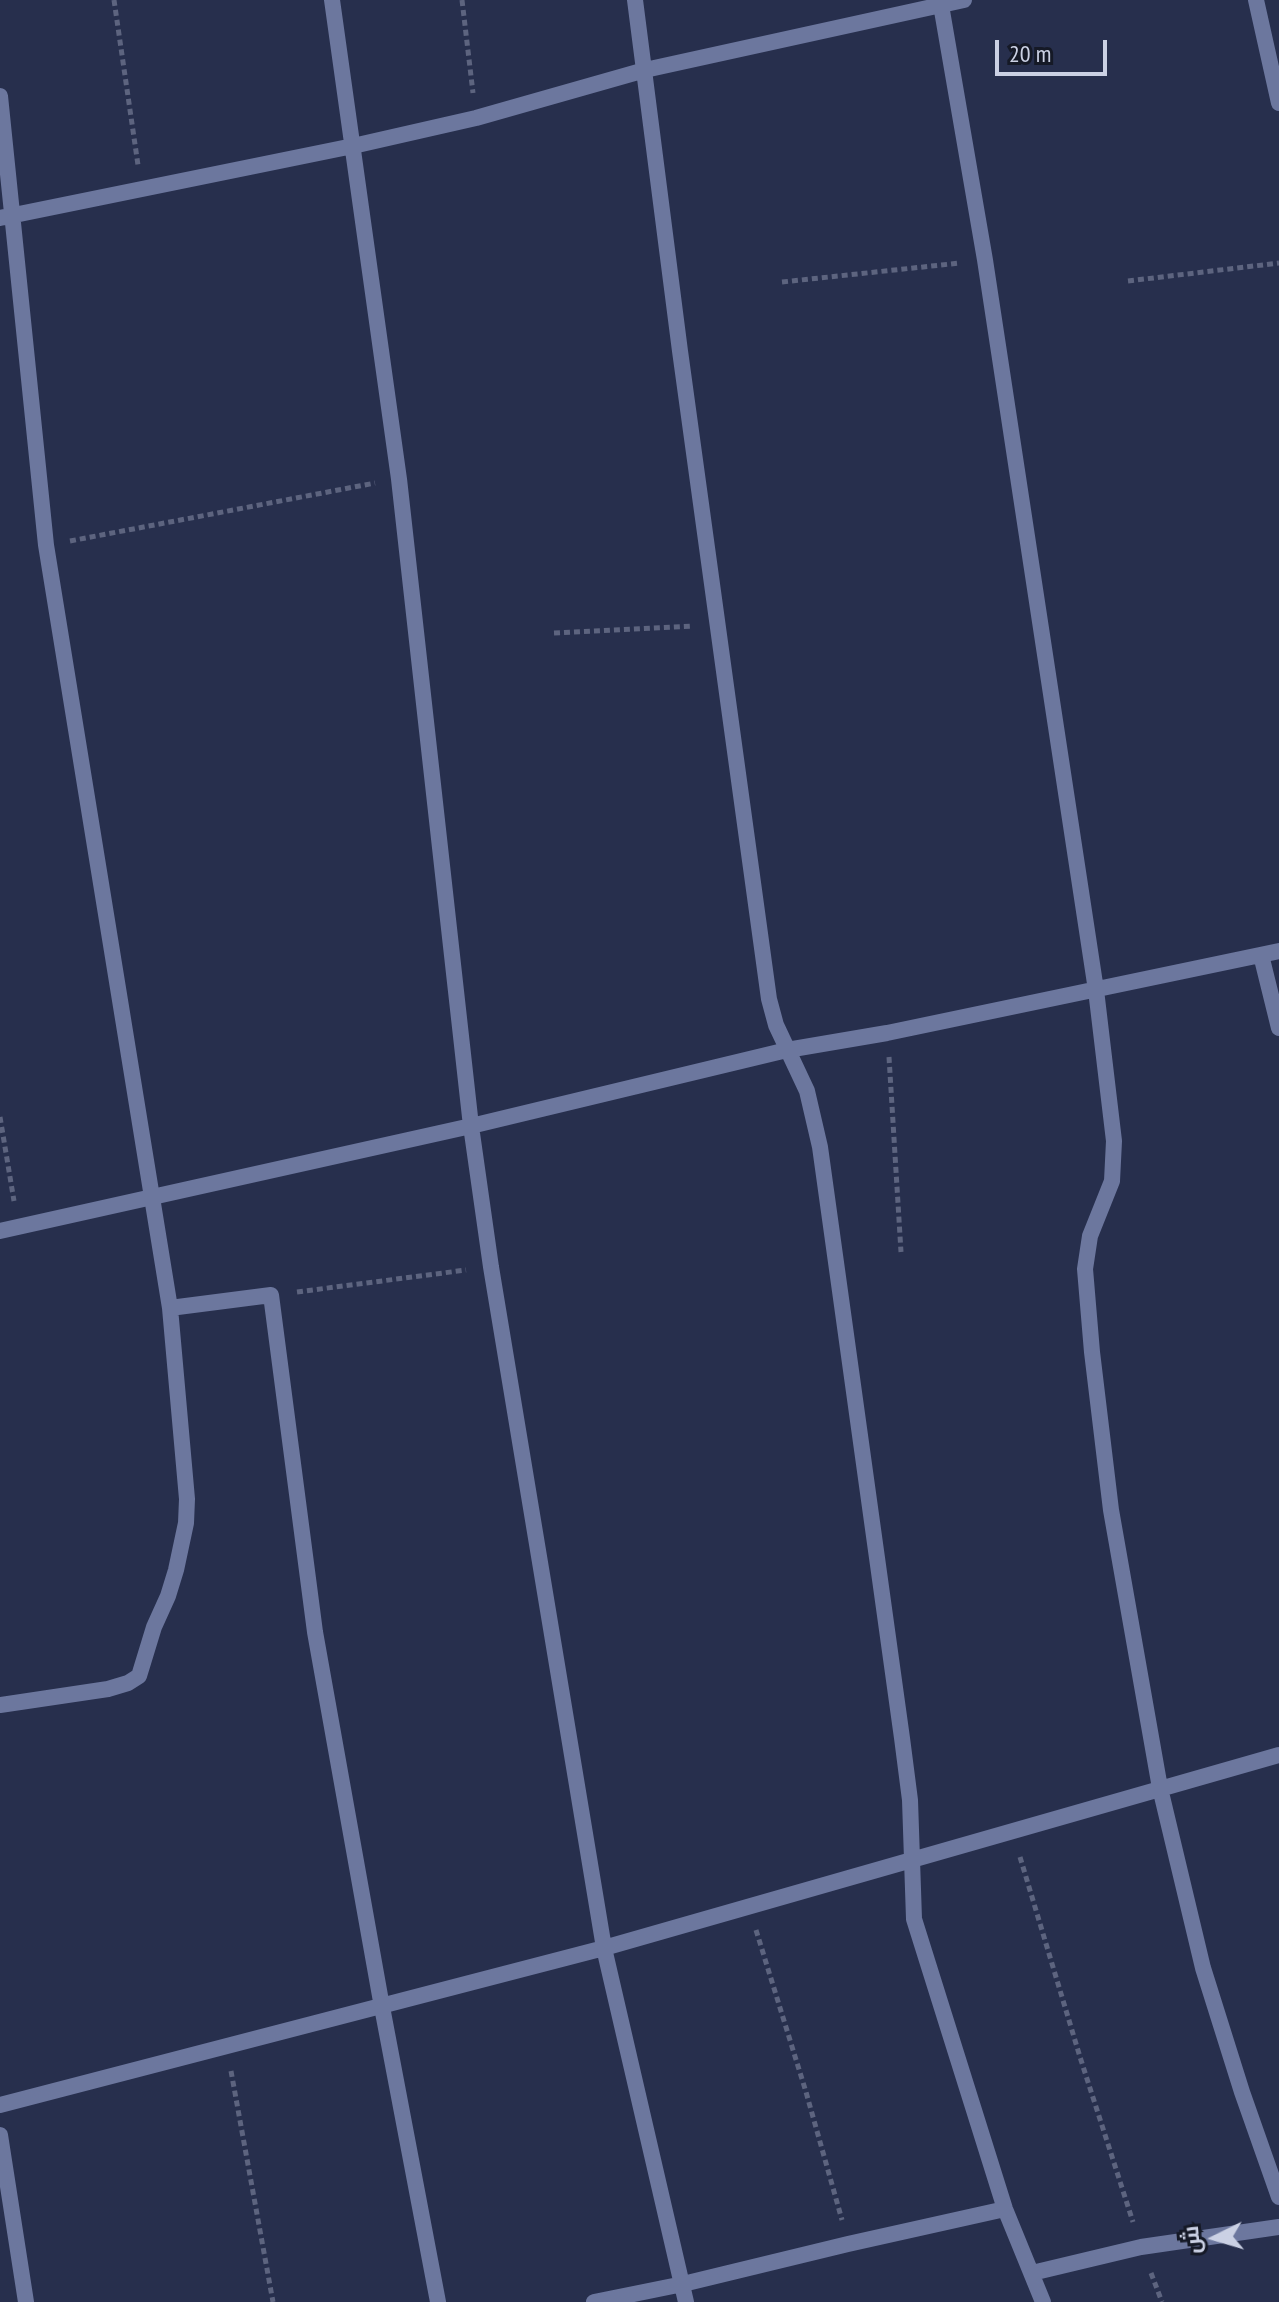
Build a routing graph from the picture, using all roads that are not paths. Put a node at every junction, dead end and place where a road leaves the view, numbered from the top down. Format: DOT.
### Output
graph roads {
  1 [pos="332,0"];
  2 [pos="635,0"];
  3 [pos="964,0"];
  4 [pos="1256,0"];
  5 [pos="941,5"];
  6 [pos="909,6"];
  7 [pos="645,70"];
  8 [pos="0,96"];
  9 [pos="1279,103"];
  10 [pos="353,146"];
  11 [pos="6,217"];
  12 [pos="1279,951"];
  13 [pos="1261,955"];
  14 [pos="1096,990"];
  15 [pos="1279,1028"];
  16 [pos="787,1050"];
  17 [pos="471,1126"];
  18 [pos="152,1197"];
  19 [pos="0,1231"];
  20 [pos="170,1308"];
  21 [pos="0,1705"];
  22 [pos="1279,1755"];
  23 [pos="1160,1788"];
  24 [pos="911,1860"];
  25 [pos="604,1948"];
  26 [pos="382,2007"];
  27 [pos="0,2105"];
  28 [pos="0,2135"];
  29 [pos="1279,2197"];
  30 [pos="1005,2209"];
  31 [pos="1279,2227"];
  32 [pos="1032,2273"];
  33 [pos="683,2284"];
  34 [pos="26,2302"];
  35 [pos="438,2302"];
  36 [pos="594,2302"];
  37 [pos="686,2302"];
  38 [pos="1043,2302"];
  1 -- 10 [label="street"];
  2 -- 7 [label="street"];
  3 -- 5 [label="street"];
  4 -- 9 [label="street"];
  5 -- 6 [label="street"];
  5 -- 14 [label="street"];
  6 -- 7 [label="street"];
  7 -- 10 [label="street"];
  7 -- 16 [label="street"];
  8 -- 11 [label="street"];
  10 -- 11 [label="street"];
  10 -- 17 [label="street"];
  11 -- 18 [label="street"];
  12 -- 13 [label="street"];
  13 -- 14 [label="street"];
  13 -- 15 [label="street"];
  14 -- 16 [label="street"];
  14 -- 23 [label="street"];
  16 -- 17 [label="street"];
  16 -- 24 [label="street"];
  17 -- 18 [label="street"];
  17 -- 25 [label="street"];
  18 -- 19 [label="street"];
  18 -- 20 [label="street"];
  20 -- 21 [label="street"];
  20 -- 26 [label="street"];
  22 -- 23 [label="street"];
  23 -- 24 [label="street"];
  23 -- 29 [label="street"];
  24 -- 25 [label="street"];
  24 -- 30 [label="street"];
  25 -- 26 [label="street"];
  25 -- 33 [label="street"];
  26 -- 27 [label="street"];
  26 -- 35 [label="street"];
  28 -- 34 [label="street"];
  30 -- 32 [label="street"];
  30 -- 33 [label="street"];
  31 -- 32 [label="street"];
  32 -- 38 [label="street"];
  33 -- 36 [label="street"];
  33 -- 37 [label="street"];
}
